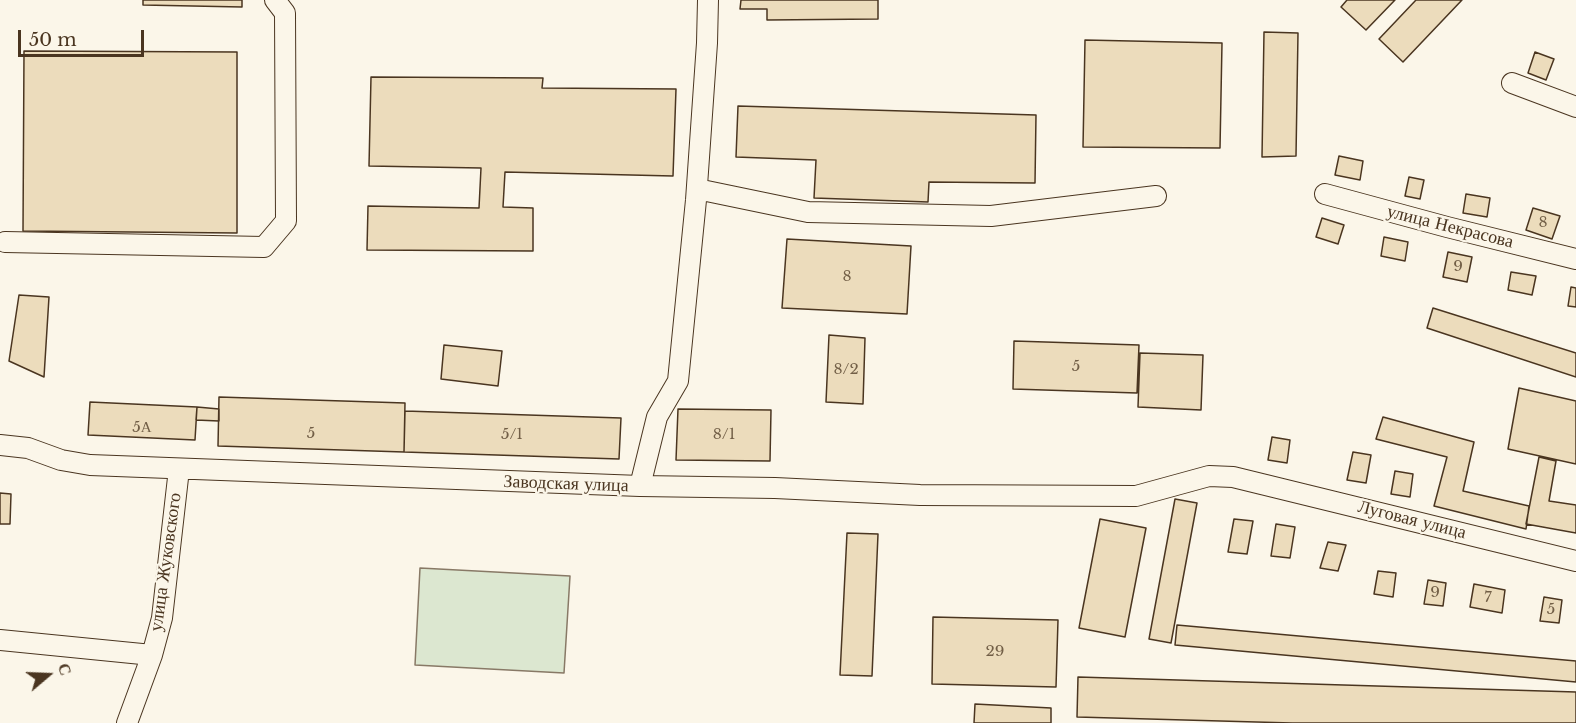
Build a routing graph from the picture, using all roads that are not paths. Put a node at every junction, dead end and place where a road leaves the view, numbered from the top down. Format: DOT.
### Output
graph roads {
  1 [pos="275,0"];
  2 [pos="708,0"];
  3 [pos="1512,83"];
  4 [pos="1576,107"];
  5 [pos="697,189"];
  6 [pos="1325,194"];
  7 [pos="1156,196"];
  8 [pos="5,242"];
  9 [pos="1576,259"];
  10 [pos="0,445"];
  11 [pos="179,469"];
  12 [pos="640,486"];
  13 [pos="1576,561"];
  14 [pos="0,640"];
  15 [pos="152,655"];
  16 [pos="127,723"];
  1 -- 8 [label="street"];
  2 -- 5 [label="street, Заводская улица"];
  3 -- 4 [label="street"];
  5 -- 7 [label="street"];
  5 -- 12 [label="street, Заводская улица"];
  6 -- 9 [label="street, улица Некрасова"];
  10 -- 11 [label="street, Заводская улица"];
  11 -- 12 [label="street, Заводская улица"];
  11 -- 15 [label="street, улица Жуковского"];
  12 -- 13 [label="street, Луговая улица"];
  14 -- 15 [label="street"];
  15 -- 16 [label="street, улица Жуковского"];
}
